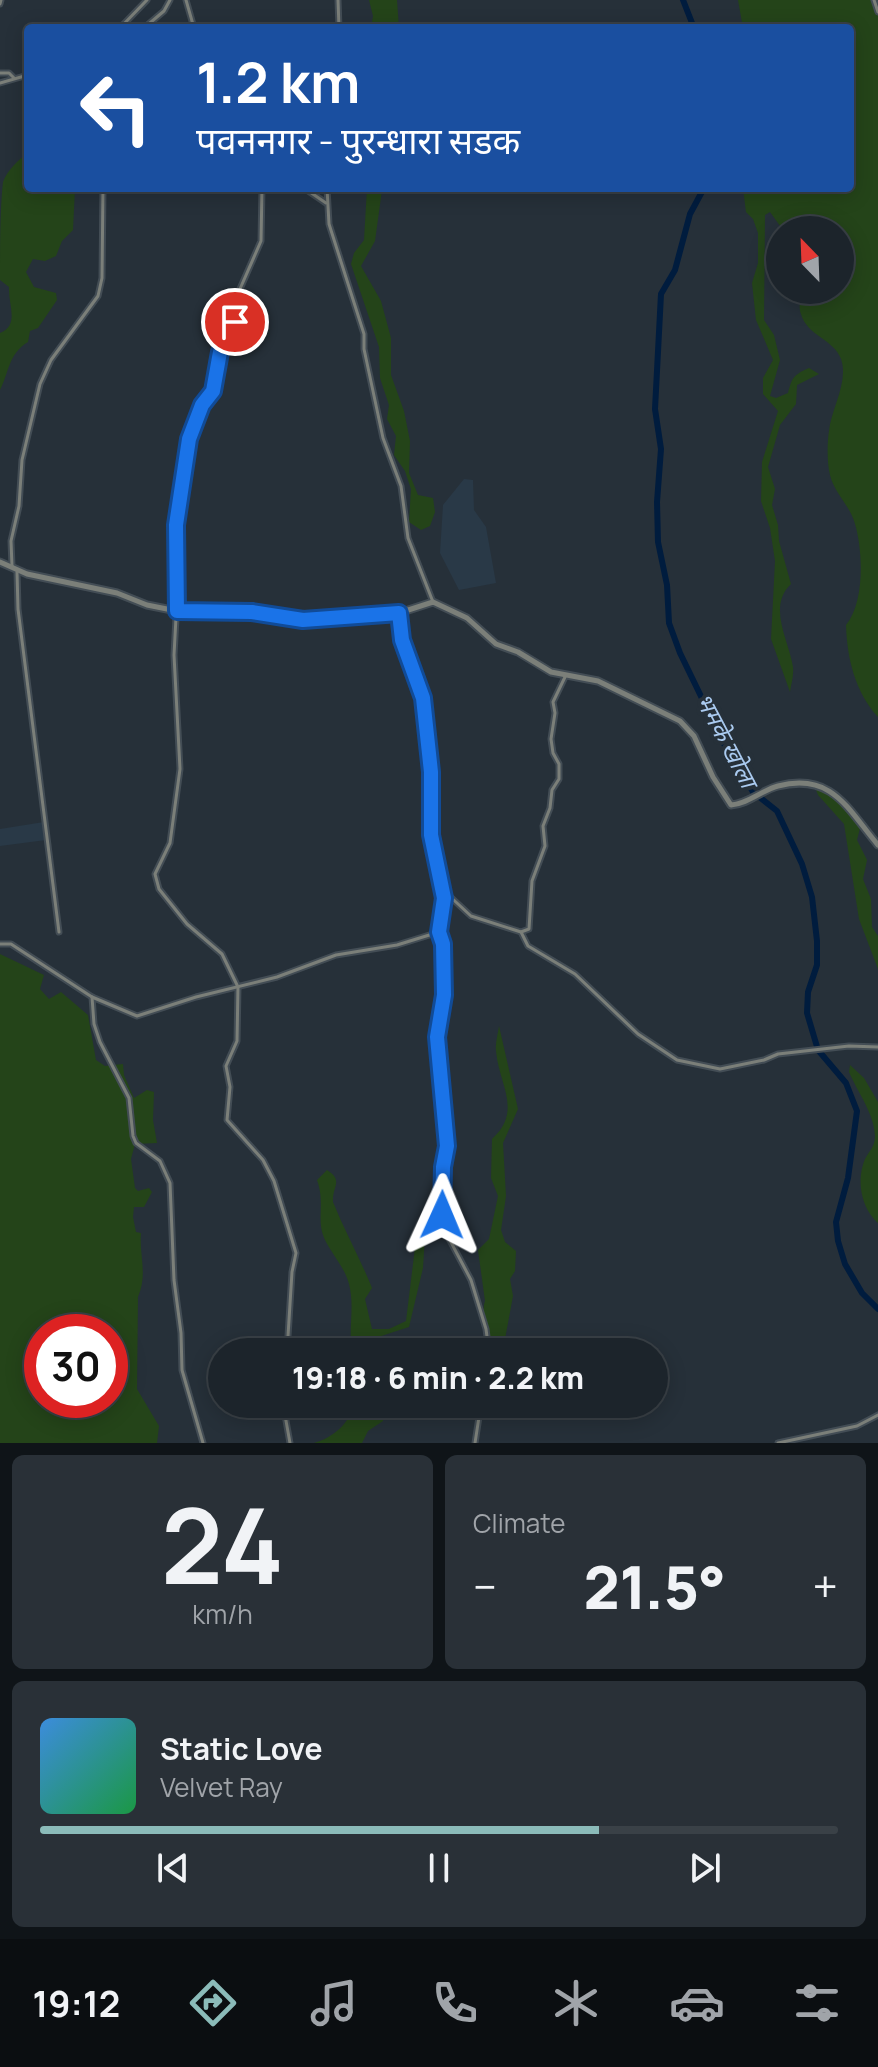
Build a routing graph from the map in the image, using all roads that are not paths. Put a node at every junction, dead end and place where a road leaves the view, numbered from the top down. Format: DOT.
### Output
graph roads {
  1 [pos="147,0"];
  2 [pos="170,0"];
  3 [pos="186,0"];
  4 [pos="338,0"];
  5 [pos="874,0"];
  6 [pos="878,12"];
  7 [pos="124,24"];
  8 [pos="149,24"];
  9 [pos="193,24"];
  10 [pos="339,24"];
  11 [pos="0,73"];
  12 [pos="24,76"];
  13 [pos="14,78"];
  14 [pos="0,83"];
  15 [pos="103,192"];
  16 [pos="262,192"];
  17 [pos="310,192"];
  18 [pos="327,192"];
  19 [pos="326,203"];
  20 [pos="0,562"];
  21 [pos="15,571"];
  22 [pos="433,602"];
  23 [pos="177,611"];
  24 [pos="399,613"];
  25 [pos="565,677"];
  26 [pos="878,845"];
  27 [pos="442,889"];
  28 [pos="59,932"];
  29 [pos="439,932"];
  30 [pos="521,932"];
  31 [pos="0,944"];
  32 [pos="238,987"];
  33 [pos="92,997"];
  34 [pos="878,1047"];
  35 [pos="288,1338"];
  36 [pos="487,1338"];
  37 [pos="878,1415"];
  38 [pos="286,1418"];
  39 [pos="479,1418"];
  40 [pos="203,1443"];
  41 [pos="290,1443"];
  42 [pos="475,1443"];
  43 [pos="778,1443"];
  1 -- 7 [label="street"];
  2 -- 8 [label="street"];
  3 -- 9 [label="street"];
  4 -- 10 [label="street"];
  5 -- 6 [label="street"];
  11 -- 13 [label="street"];
  12 -- 13 [label="street"];
  13 -- 14 [label="street"];
  15 -- 21 [label="street"];
  16 -- 23 [label="street"];
  17 -- 19 [label="street"];
  18 -- 19 [label="street"];
  19 -- 22 [label="street"];
  20 -- 21 [label="street"];
  21 -- 23 [label="street"];
  21 -- 28 [label="street"];
  22 -- 24 [label="street"];
  22 -- 25 [label="street"];
  23 -- 24 [label="street"];
  23 -- 32 [label="street"];
  24 -- 27 [label="street"];
  25 -- 26 [label="street"];
  25 -- 30 [label="street"];
  27 -- 29 [label="street"];
  27 -- 30 [label="street"];
  29 -- 32 [label="street"];
  29 -- 36 [label="street"];
  30 -- 34 [label="street"];
  31 -- 33 [label="street"];
  32 -- 33 [label="street"];
  32 -- 35 [label="street"];
  33 -- 40 [label="street"];
  37 -- 43 [label="street"];
  38 -- 41 [label="street"];
  39 -- 42 [label="street"];
}
